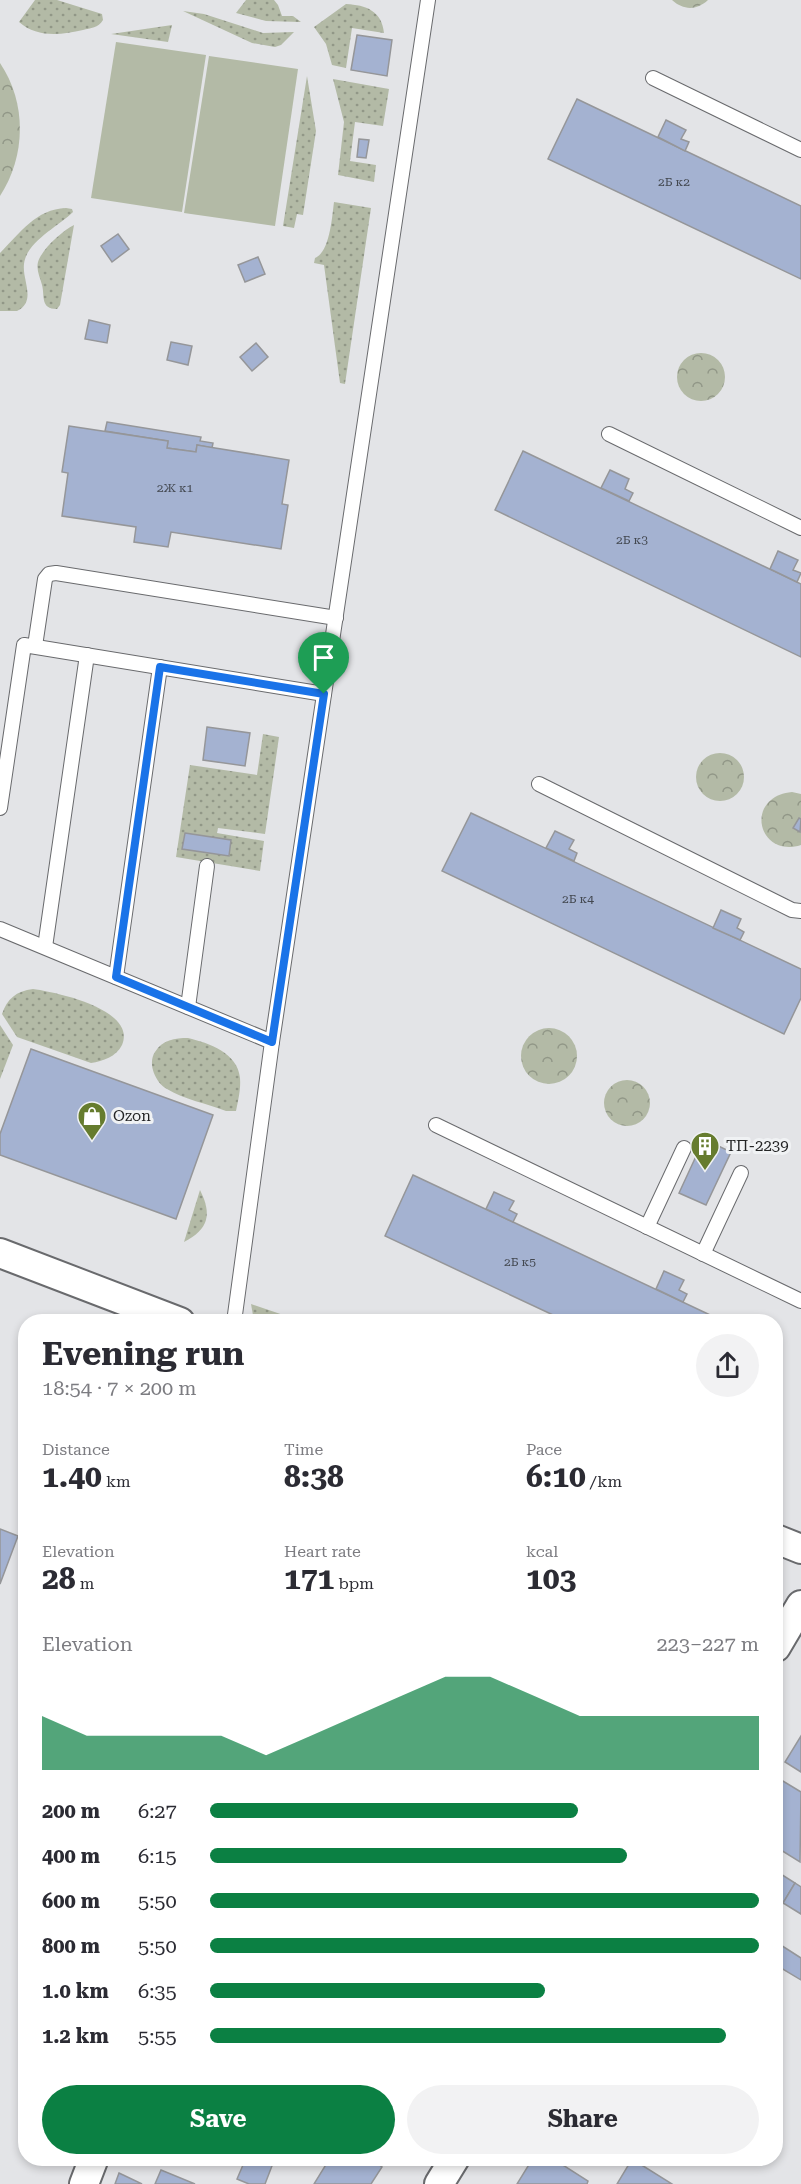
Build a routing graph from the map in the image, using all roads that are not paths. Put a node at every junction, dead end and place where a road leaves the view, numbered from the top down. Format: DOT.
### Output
graph roads {
  1 [pos="428,0"];
  2 [pos="652,78"];
  3 [pos="801,150"];
  4 [pos="609,434"];
  5 [pos="801,528"];
  6 [pos="336,618"];
  7 [pos="35,646"];
  8 [pos="87,655"];
  9 [pos="160,667"];
  10 [pos="324,694"];
  11 [pos="539,784"];
  12 [pos="0,808"];
  13 [pos="207,866"];
  14 [pos="801,911"];
  15 [pos="0,929"];
  16 [pos="45,947"];
  17 [pos="116,977"];
  18 [pos="188,1007"];
  19 [pos="272,1042"];
  20 [pos="436,1125"];
  21 [pos="684,1148"];
  22 [pos="741,1173"];
  23 [pos="647,1227"];
  24 [pos="0,1253"];
  25 [pos="703,1254"];
  26 [pos="801,1301"];
  27 [pos="159,1314"];
  28 [pos="235,1314"];
  29 [pos="783,1542"];
  30 [pos="801,1549"];
  31 [pos="801,1605"];
  32 [pos="783,1635"];
  33 [pos="91,2166"];
  34 [pos="450,2166"];
  35 [pos="84,2184"];
  36 [pos="439,2184"];
  1 -- 6 [label="lane"];
  2 -- 3 [label="lane"];
  4 -- 5 [label="lane"];
  6 -- 7 [label="lane"];
  6 -- 10 [label="lane"];
  7 -- 8 [label="lane"];
  7 -- 12 [label="lane"];
  8 -- 9 [label="lane"];
  8 -- 16 [label="lane"];
  9 -- 10 [label="lane"];
  9 -- 17 [label="lane"];
  10 -- 19 [label="lane"];
  11 -- 14 [label="lane"];
  13 -- 18 [label="lane"];
  15 -- 16 [label="lane"];
  16 -- 17 [label="lane"];
  17 -- 18 [label="lane"];
  18 -- 19 [label="lane"];
  19 -- 28 [label="lane"];
  20 -- 23 [label="lane"];
  21 -- 23 [label="lane"];
  22 -- 25 [label="lane"];
  23 -- 25 [label="lane"];
  24 -- 27 [label="street"];
  25 -- 26 [label="lane"];
  29 -- 30 [label="street"];
  31 -- 32 [label="street"];
  33 -- 35 [label="street"];
  34 -- 36 [label="street"];
}
